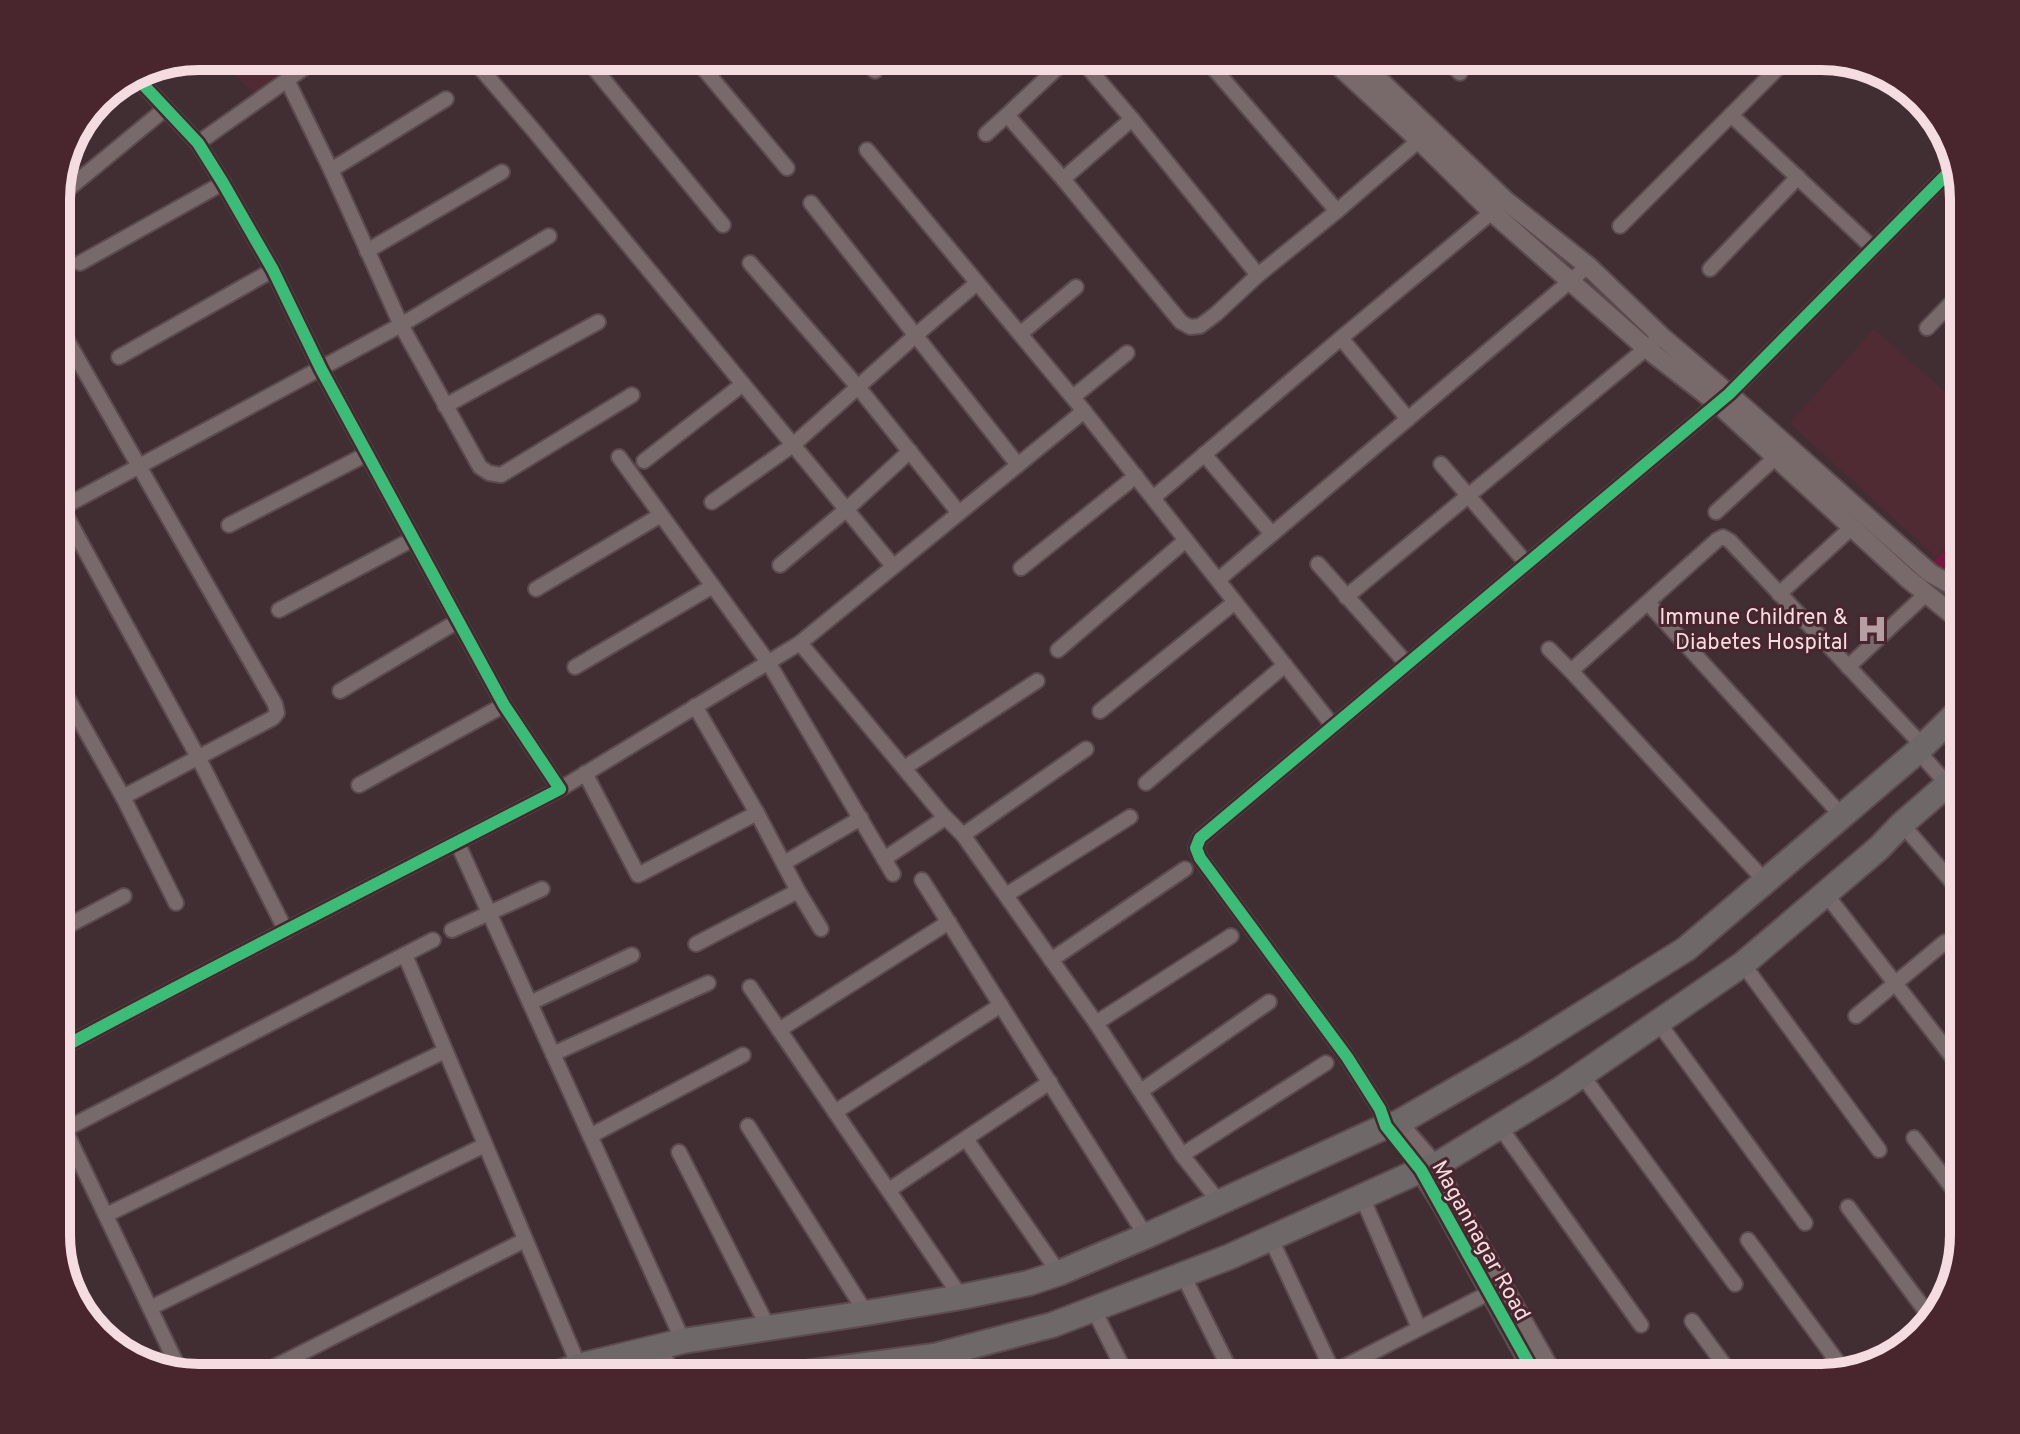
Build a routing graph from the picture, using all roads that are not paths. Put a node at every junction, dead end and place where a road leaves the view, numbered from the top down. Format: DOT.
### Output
graph roads {
  1 [pos="301,70"];
  2 [pos="482,70"];
  3 [pos="596,70"];
  4 [pos="705,70"];
  5 [pos="1055,70"];
  6 [pos="1090,70"];
  7 [pos="1215,70"];
  8 [pos="1345,70"];
  9 [pos="1367,70"];
  10 [pos="1457,70"];
  11 [pos="1776,70"];
  12 [pos="1460,73"];
  13 [pos="287,80"];
  14 [pos="142,84"];
  15 [pos="446,99"];
  16 [pos="165,109"];
  17 [pos="1007,115"];
  18 [pos="1731,115"];
  19 [pos="1132,119"];
  20 [pos="986,134"];
  21 [pos="1425,135"];
  22 [pos="198,143"];
  23 [pos="867,150"];
  24 [pos="787,168"];
  25 [pos="331,170"];
  26 [pos="502,172"];
  27 [pos="1947,174"];
  28 [pos="1798,177"];
  29 [pos="1063,179"];
  30 [pos="223,183"];
  31 [pos="71,187"];
  32 [pos="811,203"];
  33 [pos="1499,206"];
  34 [pos="1337,211"];
  35 [pos="723,225"];
  36 [pos="1620,226"];
  37 [pos="549,236"];
  38 [pos="1873,248"];
  39 [pos="367,251"];
  40 [pos="80,263"];
  41 [pos="750,263"];
  42 [pos="1588,266"];
  43 [pos="1710,269"];
  44 [pos="273,270"];
  45 [pos="1258,275"];
  46 [pos="1571,280"];
  47 [pos="977,283"];
  48 [pos="1076,287"];
  49 [pos="1950,304"];
  50 [pos="598,322"];
  51 [pos="401,325"];
  52 [pos="1927,328"];
  53 [pos="1020,334"];
  54 [pos="916,335"];
  55 [pos="1341,338"];
  56 [pos="1653,342"];
  57 [pos="70,345"];
  58 [pos="1127,353"];
  59 [pos="119,357"];
  60 [pos="321,369"];
  61 [pos="743,384"];
  62 [pos="858,387"];
  63 [pos="632,395"];
  64 [pos="1073,397"];
  65 [pos="1723,398"];
  66 [pos="445,406"];
  67 [pos="1084,411"];
  68 [pos="1408,419"];
  69 [pos="793,445"];
  70 [pos="910,451"];
  71 [pos="367,454"];
  72 [pos="1204,454"];
  73 [pos="619,457"];
  74 [pos="1776,457"];
  75 [pos="644,461"];
  76 [pos="1441,464"];
  77 [pos="1018,465"];
  78 [pos="139,466"];
  79 [pos="1136,476"];
  80 [pos="1468,497"];
  81 [pos="1153,498"];
  82 [pos="70,499"];
  83 [pos="712,502"];
  84 [pos="847,509"];
  85 [pos="1716,512"];
  86 [pos="959,513"];
  87 [pos="661,515"];
  88 [pos="229,525"];
  89 [pos="70,527"];
  90 [pos="1851,528"];
  91 [pos="1272,534"];
  92 [pos="413,539"];
  93 [pos="1186,540"];
  94 [pos="1318,564"];
  95 [pos="1527,564"];
  96 [pos="780,565"];
  97 [pos="893,566"];
  98 [pos="1021,568"];
  99 [pos="1218,580"];
  100 [pos="1950,584"];
  101 [pos="713,586"];
  102 [pos="536,589"];
  103 [pos="1779,594"];
  104 [pos="1926,594"];
  105 [pos="1346,597"];
  106 [pos="1235,602"];
  107 [pos="1648,603"];
  108 [pos="279,610"];
  109 [pos="1950,612"];
  110 [pos="458,621"];
  111 [pos="800,643"];
  112 [pos="1549,649"];
  113 [pos="1058,650"];
  114 [pos="768,662"];
  115 [pos="1407,664"];
  116 [pos="1285,665"];
  117 [pos="575,667"];
  118 [pos="1848,667"];
  119 [pos="1571,671"];
  120 [pos="1037,681"];
  121 [pos="340,691"];
  122 [pos="70,703"];
  123 [pos="504,705"];
  124 [pos="695,706"];
  125 [pos="1100,711"];
  126 [pos="1950,719"];
  127 [pos="1333,726"];
  128 [pos="1920,748"];
  129 [pos="1086,749"];
  130 [pos="198,757"];
  131 [pos="904,768"];
  132 [pos="1950,772"];
  133 [pos="585,773"];
  134 [pos="1146,783"];
  135 [pos="359,785"];
  136 [pos="1950,785"];
  137 [pos="560,789"];
  138 [pos="123,797"];
  139 [pos="757,813"];
  140 [pos="1842,816"];
  141 [pos="1130,817"];
  142 [pos="861,818"];
  143 [pos="945,818"];
  144 [pos="1902,824"];
  145 [pos="963,835"];
  146 [pos="457,842"];
  147 [pos="884,859"];
  148 [pos="784,863"];
  149 [pos="1185,869"];
  150 [pos="893,874"];
  151 [pos="922,880"];
  152 [pos="1950,880"];
  153 [pos="1766,882"];
  154 [pos="542,889"];
  155 [pos="798,891"];
  156 [pos="1825,893"];
  157 [pos="1006,895"];
  158 [pos="124,896"];
  159 [pos="176,903"];
  160 [pos="489,913"];
  161 [pos="949,922"];
  162 [pos="70,925"];
  163 [pos="821,929"];
  164 [pos="452,930"];
  165 [pos="286,931"];
  166 [pos="1231,936"];
  167 [pos="433,940"];
  168 [pos="1945,942"];
  169 [pos="696,944"];
  170 [pos="405,955"];
  171 [pos="632,955"];
  172 [pos="1051,960"];
  173 [pos="1743,964"];
  174 [pos="708,983"];
  175 [pos="1895,983"];
  176 [pos="750,987"];
  177 [pos="1269,1002"];
  178 [pos="530,1003"];
  179 [pos="1001,1005"];
  180 [pos="1856,1016"];
  181 [pos="1658,1022"];
  182 [pos="1096,1023"];
  183 [pos="779,1030"];
  184 [pos="70,1044"];
  185 [pos="1950,1046"];
  186 [pos="1946,1049"];
  187 [pos="445,1051"];
  188 [pos="553,1054"];
  189 [pos="1950,1054"];
  190 [pos="743,1055"];
  191 [pos="1326,1063"];
  192 [pos="1582,1075"];
  193 [pos="1050,1082"];
  194 [pos="1141,1091"];
  195 [pos="835,1112"];
  196 [pos="1388,1119"];
  197 [pos="748,1126"];
  198 [pos="70,1127"];
  199 [pos="1500,1127"];
  200 [pos="590,1136"];
  201 [pos="1914,1138"];
  202 [pos="966,1139"];
  203 [pos="485,1145"];
  204 [pos="70,1149"];
  205 [pos="1879,1150"];
  206 [pos="679,1152"];
  207 [pos="1182,1155"];
  208 [pos="1428,1168"];
  209 [pos="1950,1185"];
  210 [pos="889,1190"];
  211 [pos="1362,1197"];
  212 [pos="1220,1203"];
  213 [pos="1848,1207"];
  214 [pos="106,1215"];
  215 [pos="1805,1223"];
  216 [pos="1146,1236"];
  217 [pos="1271,1239"];
  218 [pos="525,1240"];
  219 [pos="1748,1240"];
  220 [pos="1059,1273"];
  221 [pos="1183,1275"];
  222 [pos="1735,1284"];
  223 [pos="1489,1293"];
  224 [pos="961,1297"];
  225 [pos="150,1308"];
  226 [pos="1094,1310"];
  227 [pos="1925,1310"];
  228 [pos="866,1313"];
  229 [pos="1692,1321"];
  230 [pos="1641,1325"];
  231 [pos="768,1327"];
  232 [pos="1419,1328"];
  233 [pos="671,1343"];
  234 [pos="175,1361"];
  235 [pos="1838,1363"];
  236 [pos="280,1364"];
  237 [pos="578,1364"];
  238 [pos="587,1364"];
  239 [pos="673,1364"];
  240 [pos="874,1364"];
  241 [pos="1121,1364"];
  242 [pos="1227,1364"];
  243 [pos="1322,1364"];
  244 [pos="1349,1364"];
  245 [pos="1529,1364"];
  246 [pos="1547,1364"];
  247 [pos="1724,1364"];
  1 -- 13 [label="street"];
  2 -- 61 [label="street"];
  3 -- 35 [label="street"];
  4 -- 24 [label="street"];
  5 -- 17 [label="street"];
  6 -- 19 [label="street"];
  7 -- 34 [label="street"];
  8 -- 21 [label="street"];
  9 -- 21 [label="street"];
  10 -- 12 [label="street"];
  11 -- 18 [label="street"];
  13 -- 22 [label="street"];
  13 -- 25 [label="street"];
  14 -- 16 [label="street"];
  15 -- 25 [label="street"];
  16 -- 22 [label="street"];
  16 -- 31 [label="street"];
  17 -- 20 [label="street"];
  17 -- 29 [label="street"];
  18 -- 28 [label="street"];
  18 -- 36 [label="street"];
  19 -- 29 [label="street"];
  19 -- 45 [label="street"];
  21 -- 33 [label="street"];
  21 -- 34 [label="street"];
  22 -- 30 [label="street"];
  23 -- 47 [label="street"];
  25 -- 39 [label="street"];
  26 -- 39 [label="street"];
  27 -- 38 [label="street"];
  28 -- 38 [label="street"];
  28 -- 43 [label="street"];
  29 -- 45 [label="street"];
  30 -- 40 [label="street"];
  30 -- 44 [label="street"];
  32 -- 54 [label="street"];
  33 -- 42 [label="street"];
  33 -- 46 [label="street"];
  33 -- 55 [label="street"];
  34 -- 45 [label="street"];
  37 -- 51 [label="street"];
  38 -- 65 [label="street"];
  39 -- 51 [label="street"];
  41 -- 62 [label="street"];
  42 -- 46 [label="street"];
  42 -- 56 [label="street"];
  44 -- 59 [label="street"];
  44 -- 60 [label="street"];
  46 -- 56 [label="street"];
  46 -- 68 [label="street"];
  47 -- 53 [label="street"];
  47 -- 54 [label="street"];
  48 -- 53 [label="street"];
  49 -- 52 [label="street"];
  50 -- 66 [label="street"];
  51 -- 60 [label="street"];
  51 -- 66 [label="street"];
  53 -- 64 [label="street"];
  54 -- 62 [label="street"];
  54 -- 77 [label="street"];
  55 -- 68 [label="street"];
  55 -- 72 [label="street"];
  56 -- 65 [label="street"];
  56 -- 80 [label="street"];
  57 -- 78 [label="street"];
  58 -- 64 [label="street"];
  60 -- 71 [label="street"];
  60 -- 78 [label="street"];
  61 -- 69 [label="street"];
  61 -- 75 [label="street"];
  62 -- 69 [label="street"];
  62 -- 70 [label="street"];
  63 -- 66 [label="street"];
  64 -- 67 [label="street"];
  65 -- 74 [label="street"];
  65 -- 95 [label="street"];
  65 -- 100 [label="street"];
  67 -- 77 [label="street"];
  67 -- 79 [label="street"];
  68 -- 91 [label="street"];
  69 -- 83 [label="street"];
  69 -- 84 [label="street"];
  70 -- 84 [label="street"];
  70 -- 86 [label="street"];
  71 -- 88 [label="street"];
  71 -- 92 [label="street"];
  72 -- 81 [label="street"];
  72 -- 91 [label="street"];
  73 -- 87 [label="street"];
  74 -- 85 [label="street"];
  74 -- 90 [label="street"];
  76 -- 80 [label="street"];
  77 -- 86 [label="street"];
  78 -- 82 [label="street"];
  78 -- 130 [label="street"];
  79 -- 81 [label="street"];
  79 -- 98 [label="street"];
  80 -- 95 [label="street"];
  80 -- 105 [label="street"];
  81 -- 93 [label="street"];
  84 -- 96 [label="street"];
  84 -- 97 [label="street"];
  86 -- 97 [label="street"];
  87 -- 101 [label="street"];
  87 -- 102 [label="street"];
  89 -- 130 [label="street"];
  90 -- 103 [label="street"];
  90 -- 104 [label="street"];
  91 -- 99 [label="street"];
  92 -- 108 [label="street"];
  92 -- 110 [label="street"];
  93 -- 99 [label="street"];
  93 -- 113 [label="street"];
  94 -- 105 [label="street"];
  95 -- 115 [label="street"];
  97 -- 111 [label="street"];
  99 -- 106 [label="street"];
  101 -- 114 [label="street"];
  101 -- 117 [label="street"];
  103 -- 107 [label="street"];
  103 -- 118 [label="street"];
  104 -- 109 [label="street"];
  104 -- 118 [label="street"];
  105 -- 115 [label="street"];
  106 -- 116 [label="street"];
  106 -- 125 [label="street"];
  107 -- 119 [label="street"];
  107 -- 140 [label="street"];
  110 -- 121 [label="street"];
  110 -- 123 [label="street"];
  111 -- 114 [label="street"];
  111 -- 131 [label="street"];
  112 -- 119 [label="street"];
  114 -- 124 [label="street"];
  114 -- 142 [label="street"];
  115 -- 127 [label="street"];
  116 -- 127 [label="street"];
  116 -- 134 [label="street"];
  118 -- 128 [label="street"];
  119 -- 153 [label="street"];
  120 -- 131 [label="street"];
  122 -- 138 [label="street"];
  123 -- 135 [label="street"];
  123 -- 137 [label="street"];
  124 -- 133 [label="street"];
  124 -- 139 [label="street"];
  126 -- 128 [label="main road"];
  127 -- 196 [label="street"];
  128 -- 132 [label="street"];
  128 -- 140 [label="main road"];
  129 -- 145 [label="street"];
  130 -- 138 [label="street"];
  130 -- 165 [label="street"];
  131 -- 143 [label="street"];
  133 -- 137 [label="street"];
  133 -- 139 [label="street"];
  136 -- 144 [label="main road"];
  137 -- 146 [label="street"];
  138 -- 159 [label="street"];
  139 -- 148 [label="street"];
  140 -- 153 [label="main road"];
  141 -- 157 [label="street"];
  142 -- 147 [label="street"];
  142 -- 148 [label="street"];
  143 -- 145 [label="street"];
  143 -- 147 [label="street"];
  144 -- 152 [label="street"];
  144 -- 156 [label="main road"];
  145 -- 157 [label="street"];
  146 -- 160 [label="street"];
  146 -- 165 [label="street"];
  147 -- 150 [label="street"];
  148 -- 155 [label="street"];
  149 -- 172 [label="street"];
  151 -- 161 [label="street"];
  153 -- 196 [label="main road"];
  154 -- 160 [label="street"];
  155 -- 163 [label="street"];
  155 -- 169 [label="street"];
  156 -- 173 [label="main road"];
  156 -- 175 [label="street"];
  157 -- 172 [label="street"];
  158 -- 162 [label="street"];
  160 -- 164 [label="street"];
  160 -- 178 [label="street"];
  161 -- 179 [label="street"];
  161 -- 183 [label="street"];
  165 -- 184 [label="street"];
  166 -- 182 [label="street"];
  167 -- 170 [label="street"];
  168 -- 175 [label="street"];
  170 -- 187 [label="street"];
  170 -- 198 [label="street"];
  171 -- 178 [label="street"];
  172 -- 182 [label="street"];
  173 -- 181 [label="main road"];
  173 -- 205 [label="street"];
  174 -- 188 [label="street"];
  175 -- 180 [label="street"];
  175 -- 186 [label="street"];
  176 -- 183 [label="street"];
  177 -- 194 [label="street"];
  178 -- 188 [label="street"];
  179 -- 193 [label="street"];
  179 -- 195 [label="street"];
  181 -- 192 [label="main road"];
  181 -- 215 [label="street"];
  182 -- 194 [label="street"];
  183 -- 195 [label="street"];
  185 -- 186 [label="street"];
  186 -- 189 [label="street"];
  187 -- 203 [label="street"];
  187 -- 214 [label="street"];
  188 -- 200 [label="street"];
  190 -- 200 [label="street"];
  191 -- 207 [label="street"];
  192 -- 199 [label="main road"];
  192 -- 222 [label="street"];
  193 -- 202 [label="street"];
  193 -- 216 [label="street"];
  194 -- 207 [label="street"];
  195 -- 210 [label="street"];
  196 -- 208 [label="street"];
  196 -- 212 [label="main road"];
  197 -- 228 [label="street"];
  199 -- 208 [label="main road"];
  199 -- 230 [label="street"];
  200 -- 233 [label="street"];
  201 -- 209 [label="street"];
  202 -- 210 [label="street"];
  202 -- 220 [label="street"];
  203 -- 218 [label="street"];
  203 -- 225 [label="street"];
  204 -- 214 [label="street"];
  206 -- 231 [label="street"];
  207 -- 212 [label="street"];
  208 -- 211 [label="main road"];
  208 -- 223 [label="street, Magannagar Road"];
  208 -- 246 [label="street, Magannagar Road"];
  210 -- 224 [label="street"];
  211 -- 217 [label="main road"];
  211 -- 232 [label="street"];
  212 -- 216 [label="main road"];
  213 -- 227 [label="street"];
  214 -- 225 [label="street"];
  216 -- 220 [label="main road"];
  217 -- 221 [label="main road"];
  217 -- 243 [label="street"];
  218 -- 236 [label="street"];
  218 -- 237 [label="street"];
  219 -- 235 [label="street"];
  220 -- 224 [label="main road"];
  221 -- 226 [label="main road"];
  221 -- 242 [label="street"];
  223 -- 232 [label="street"];
  223 -- 245 [label="street, Magannagar Road"];
  224 -- 228 [label="main road"];
  225 -- 234 [label="street"];
  226 -- 240 [label="main road"];
  226 -- 241 [label="street"];
  228 -- 231 [label="main road"];
  229 -- 247 [label="street"];
  231 -- 233 [label="main road"];
  232 -- 244 [label="street"];
  233 -- 238 [label="main road"];
  233 -- 239 [label="street"];
}
